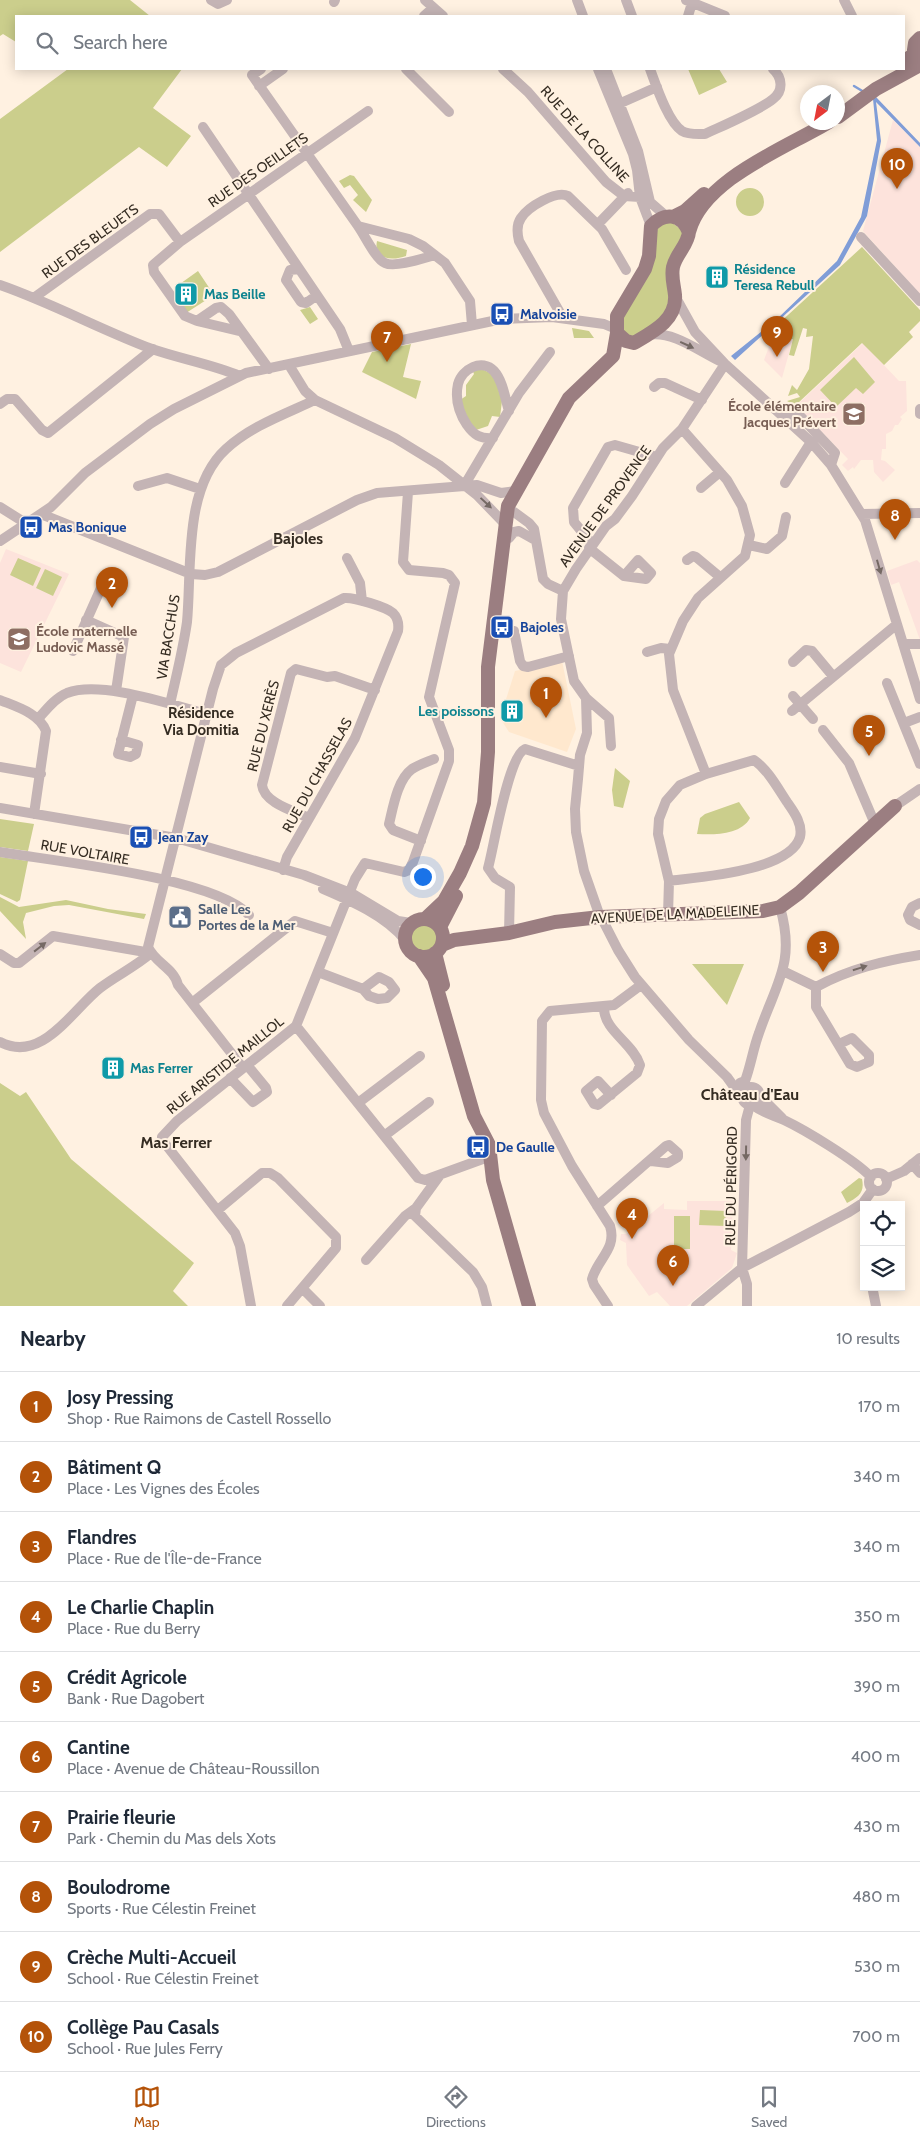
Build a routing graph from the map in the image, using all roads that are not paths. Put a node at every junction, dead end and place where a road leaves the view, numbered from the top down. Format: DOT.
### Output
graph roads {
  1 [pos="211,0"];
  2 [pos="226,0"];
  3 [pos="425,0"];
  4 [pos="569,0"];
  5 [pos="577,0"];
  6 [pos="626,0"];
  7 [pos="844,0"];
  8 [pos="689,1"];
  9 [pos="434,8"];
  10 [pos="710,14"];
  11 [pos="425,15"];
  12 [pos="442,15"];
  13 [pos="576,15"];
  14 [pos="584,15"];
  15 [pos="632,15"];
  16 [pos="688,15"];
  17 [pos="852,15"];
  18 [pos="920,38"];
  19 [pos="915,60"];
  20 [pos="260,70"];
  21 [pos="282,70"];
  22 [pos="407,70"];
  23 [pos="504,70"];
  24 [pos="598,70"];
  25 [pos="606,70"];
  26 [pos="650,70"];
  27 [pos="774,70"];
  28 [pos="892,70"];
  29 [pos="900,70"];
  30 [pos="259,86"];
  31 [pos="657,87"];
  32 [pos="874,87"];
  33 [pos="860,98"];
  34 [pos="616,105"];
  35 [pos="845,106"];
  36 [pos="368,110"];
  37 [pos="845,111"];
  38 [pos="449,112"];
  39 [pos="203,127"];
  40 [pos="801,130"];
  41 [pos="814,130"];
  42 [pos="306,154"];
  43 [pos="249,192"];
  44 [pos="642,193"];
  45 [pos="624,196"];
  46 [pos="670,216"];
  47 [pos="598,224"];
  48 [pos="358,226"];
  49 [pos="651,226"];
  50 [pos="689,232"];
  51 [pos="861,237"];
  52 [pos="180,242"];
  53 [pos="435,255"];
  54 [pos="299,269"];
  55 [pos="626,270"];
  56 [pos="0,285"];
  57 [pos="316,296"];
  58 [pos="675,296"];
  59 [pos="35,297"];
  60 [pos="920,301"];
  61 [pos="471,311"];
  62 [pos="554,311"];
  63 [pos="197,321"];
  64 [pos="483,323"];
  65 [pos="472,325"];
  66 [pos="614,325"];
  67 [pos="458,329"];
  68 [pos="239,331"];
  69 [pos="647,336"];
  70 [pos="344,338"];
  71 [pos="634,343"];
  72 [pos="153,349"];
  73 [pos="353,350"];
  74 [pos="550,352"];
  75 [pos="256,353"];
  76 [pos="337,354"];
  77 [pos="303,362"];
  78 [pos="725,364"];
  79 [pos="289,365"];
  80 [pos="269,369"];
  81 [pos="219,370"];
  82 [pos="258,371"];
  83 [pos="240,376"];
  84 [pos="298,378"];
  85 [pos="230,382"];
  86 [pos="654,387"];
  87 [pos="219,388"];
  88 [pos="315,400"];
  89 [pos="702,400"];
  90 [pos="0,404"];
  91 [pos="920,409"];
  92 [pos="509,411"];
  93 [pos="780,413"];
  94 [pos="920,414"];
  95 [pos="682,428"];
  96 [pos="492,438"];
  97 [pos="811,442"];
  98 [pos="658,457"];
  99 [pos="831,465"];
  100 [pos="720,472"];
  101 [pos="785,483"];
  102 [pos="138,486"];
  103 [pos="464,486"];
  104 [pos="701,488"];
  105 [pos="200,489"];
  106 [pos="515,491"];
  107 [pos="408,492"];
  108 [pos="51,507"];
  109 [pos="514,512"];
  110 [pos="6,513"];
  111 [pos="920,513"];
  112 [pos="41,514"];
  113 [pos="786,517"];
  114 [pos="864,517"];
  115 [pos="58,520"];
  116 [pos="504,523"];
  117 [pos="18,530"];
  118 [pos="509,538"];
  119 [pos="535,540"];
  120 [pos="0,541"];
  121 [pos="749,545"];
  122 [pos="591,546"];
  123 [pos="347,558"];
  124 [pos="688,560"];
  125 [pos="191,574"];
  126 [pos="624,576"];
  127 [pos="720,578"];
  128 [pos="101,588"];
  129 [pos="563,591"];
  130 [pos="362,601"];
  131 [pos="86,620"];
  132 [pos="896,625"];
  133 [pos="514,631"];
  134 [pos="903,644"];
  135 [pos="920,644"];
  136 [pos="670,649"];
  137 [pos="72,651"];
  138 [pos="647,652"];
  139 [pos="569,656"];
  140 [pos="793,662"];
  141 [pos="915,669"];
  142 [pos="832,675"];
  143 [pos="887,683"];
  144 [pos="375,690"];
  145 [pos="116,691"];
  146 [pos="133,695"];
  147 [pos="919,695"];
  148 [pos="586,698"];
  149 [pos="0,700"];
  150 [pos="796,700"];
  151 [pos="170,704"];
  152 [pos="792,711"];
  153 [pos="207,714"];
  154 [pos="920,717"];
  155 [pos="38,719"];
  156 [pos="813,719"];
  157 [pos="904,723"];
  158 [pos="823,730"];
  159 [pos="121,740"];
  160 [pos="611,746"];
  161 [pos="434,760"];
  162 [pos="920,764"];
  163 [pos="0,766"];
  164 [pos="579,766"];
  165 [pos="41,774"];
  166 [pos="706,774"];
  167 [pos="920,789"];
  168 [pos="895,806"];
  169 [pos="0,808"];
  170 [pos="34,814"];
  171 [pos="309,818"];
  172 [pos="875,824"];
  173 [pos="176,838"];
  174 [pos="421,841"];
  175 [pos="0,852"];
  176 [pos="287,871"];
  177 [pos="165,880"];
  178 [pos="670,881"];
  179 [pos="348,896"];
  180 [pos="920,903"];
  181 [pos="780,906"];
  182 [pos="249,915"];
  183 [pos="668,915"];
  184 [pos="600,917"];
  185 [pos="426,918"];
  186 [pos="411,923"];
  187 [pos="920,924"];
  188 [pos="441,929"];
  189 [pos="333,933"];
  190 [pos="508,933"];
  191 [pos="471,938"];
  192 [pos="405,940"];
  193 [pos="439,949"];
  194 [pos="151,953"];
  195 [pos="0,954"];
  196 [pos="920,955"];
  197 [pos="419,956"];
  198 [pos="783,971"];
  199 [pos="318,972"];
  200 [pos="641,984"];
  201 [pos="816,987"];
  202 [pos="363,989"];
  203 [pos="192,1003"];
  204 [pos="604,1008"];
  205 [pos="296,1026"];
  206 [pos="0,1042"];
  207 [pos="839,1044"];
  208 [pos="420,1056"];
  209 [pos="751,1066"];
  210 [pos="245,1067"];
  211 [pos="728,1077"];
  212 [pos="230,1078"];
  213 [pos="743,1084"];
  214 [pos="759,1093"];
  215 [pos="611,1095"];
  216 [pos="429,1102"];
  217 [pos="358,1103"];
  218 [pos="748,1103"];
  219 [pos="782,1119"];
  220 [pos="384,1136"];
  221 [pos="651,1161"];
  222 [pos="916,1161"];
  223 [pos="494,1162"];
  224 [pos="920,1173"];
  225 [pos="440,1175"];
  226 [pos="871,1177"];
  227 [pos="886,1179"];
  228 [pos="873,1189"];
  229 [pos="597,1206"];
  230 [pos="416,1208"];
  231 [pos="218,1209"];
  232 [pos="366,1260"];
  233 [pos="742,1268"];
  234 [pos="303,1289"];
  235 [pos="873,1291"];
  236 [pos="251,1306"];
  237 [pos="287,1306"];
  238 [pos="320,1306"];
  239 [pos="487,1306"];
  240 [pos="529,1306"];
  241 [pos="535,1306"];
  242 [pos="608,1306"];
  243 [pos="696,1306"];
  244 [pos="747,1306"];
  245 [pos="876,1306"];
  1 -- 2 [label="street"];
  3 -- 9 [label="street"];
  4 -- 13 [label="street"];
  5 -- 14 [label="street"];
  6 -- 15 [label="street"];
  7 -- 17 [label="street"];
  8 -- 10 [label="street"];
  8 -- 16 [label="street"];
  9 -- 11 [label="street"];
  9 -- 12 [label="street"];
  18 -- 19 [label="main road"];
  20 -- 30 [label="street"];
  21 -- 30 [label="street"];
  22 -- 38 [label="street"];
  23 -- 45 [label="street, RUE DE LA COLLINE"];
  24 -- 34 [label="street"];
  25 -- 34 [label="street"];
  26 -- 31 [label="street"];
  27 -- 31 [label="street"];
  28 -- 32 [label="main road"];
  29 -- 32 [label="main road"];
  30 -- 42 [label="street"];
  31 -- 34 [label="street"];
  32 -- 33 [label="main road"];
  33 -- 35 [label="main road"];
  33 -- 37 [label="main road"];
  34 -- 44 [label="street"];
  36 -- 42 [label="street, RUE DES OEILLETS"];
  39 -- 43 [label="street"];
  40 -- 46 [label="main road"];
  41 -- 50 [label="main road"];
  42 -- 43 [label="street, RUE DES OEILLETS"];
  42 -- 48 [label="street"];
  43 -- 52 [label="street, RUE DES OEILLETS"];
  43 -- 54 [label="street"];
  44 -- 45 [label="street, RUE DE LA COLLINE"];
  44 -- 46 [label="street"];
  44 -- 49 [label="street"];
  45 -- 47 [label="street"];
  46 -- 49 [label="main road"];
  46 -- 50 [label="main road"];
  47 -- 55 [label="street"];
  47 -- 62 [label="street"];
  48 -- 53 [label="street"];
  48 -- 53 [label="street"];
  49 -- 66 [label="main road"];
  50 -- 58 [label="main road"];
  51 -- 60 [label="street"];
  52 -- 59 [label="street, RUE DES BLEUETS"];
  52 -- 63 [label="street, RUE DES OEILLETS"];
  53 -- 61 [label="street"];
  54 -- 57 [label="street"];
  54 -- 57 [label="street"];
  56 -- 59 [label="street"];
  57 -- 70 [label="street"];
  58 -- 69 [label="main road"];
  58 -- 78 [label="street"];
  59 -- 72 [label="street"];
  61 -- 64 [label="street"];
  61 -- 65 [label="street"];
  61 -- 67 [label="street"];
  62 -- 64 [label="street"];
  62 -- 66 [label="street"];
  63 -- 68 [label="street"];
  63 -- 68 [label="street"];
  64 -- 65 [label="street"];
  65 -- 67 [label="street"];
  66 -- 71 [label="main road"];
  66 -- 106 [label="main road"];
  67 -- 73 [label="street"];
  68 -- 75 [label="street"];
  69 -- 71 [label="main road"];
  69 -- 78 [label="street, one-way"];
  70 -- 73 [label="street"];
  70 -- 76 [label="street"];
  71 -- 109 [label="main road"];
  72 -- 81 [label="street"];
  72 -- 90 [label="street"];
  73 -- 76 [label="street"];
  74 -- 92 [label="street"];
  75 -- 80 [label="street"];
  75 -- 82 [label="street"];
  76 -- 77 [label="street"];
  77 -- 79 [label="street"];
  77 -- 84 [label="street"];
  78 -- 89 [label="street, AVENUE DE PROVENCE"];
  78 -- 93 [label="street"];
  79 -- 80 [label="street"];
  79 -- 84 [label="street"];
  80 -- 82 [label="street"];
  81 -- 83 [label="street"];
  81 -- 85 [label="street"];
  81 -- 87 [label="street"];
  82 -- 83 [label="street"];
  83 -- 85 [label="street"];
  84 -- 88 [label="street"];
  85 -- 87 [label="street"];
  86 -- 89 [label="street"];
  87 -- 108 [label="street"];
  88 -- 103 [label="street"];
  88 -- 105 [label="street"];
  89 -- 95 [label="street, AVENUE DE PROVENCE"];
  91 -- 94 [label="street"];
  92 -- 96 [label="street"];
  92 -- 96 [label="street"];
  93 -- 97 [label="street"];
  93 -- 99 [label="street"];
  95 -- 98 [label="street, AVENUE DE PROVENCE"];
  95 -- 100 [label="street"];
  96 -- 103 [label="street"];
  97 -- 99 [label="street"];
  97 -- 101 [label="street"];
  98 -- 122 [label="street, AVENUE DE PROVENCE"];
  98 -- 122 [label="street"];
  99 -- 114 [label="street"];
  100 -- 104 [label="street"];
  100 -- 121 [label="street"];
  102 -- 105 [label="street"];
  103 -- 106 [label="street"];
  103 -- 107 [label="street"];
  103 -- 116 [label="street, one-way"];
  105 -- 125 [label="street, VIA BACCHUS"];
  106 -- 116 [label="main road"];
  107 -- 125 [label="street"];
  107 -- 174 [label="street"];
  108 -- 112 [label="street"];
  108 -- 115 [label="street"];
  109 -- 118 [label="main road"];
  109 -- 119 [label="street"];
  110 -- 117 [label="street"];
  110 -- 117 [label="street"];
  111 -- 114 [label="street"];
  112 -- 115 [label="street"];
  112 -- 117 [label="street"];
  113 -- 121 [label="street"];
  114 -- 132 [label="street, one-way"];
  115 -- 125 [label="street"];
  116 -- 185 [label="main road"];
  117 -- 120 [label="street"];
  118 -- 119 [label="street"];
  118 -- 188 [label="main road"];
  119 -- 129 [label="street"];
  121 -- 127 [label="street"];
  122 -- 126 [label="street"];
  122 -- 129 [label="street, AVENUE DE PROVENCE"];
  123 -- 130 [label="street"];
  124 -- 127 [label="street"];
  125 -- 151 [label="street, VIA BACCHUS"];
  127 -- 136 [label="street"];
  128 -- 131 [label="street"];
  129 -- 139 [label="street, AVENUE DE PROVENCE"];
  130 -- 144 [label="street, RUE DU CHASSELAS"];
  130 -- 153 [label="street, RUE DU CHASSELAS"];
  131 -- 137 [label="street"];
  131 -- 145 [label="street"];
  132 -- 134 [label="street"];
  132 -- 142 [label="street"];
  133 -- 139 [label="street"];
  134 -- 135 [label="street"];
  134 -- 141 [label="street"];
  136 -- 138 [label="street"];
  136 -- 166 [label="street"];
  139 -- 148 [label="street, AVENUE DE PROVENCE"];
  140 -- 142 [label="street"];
  141 -- 147 [label="street"];
  142 -- 150 [label="street"];
  143 -- 157 [label="street"];
  144 -- 171 [label="street, RUE DU CHASSELAS"];
  144 -- 171 [label="street, RUE DU XERÈS"];
  145 -- 146 [label="street"];
  145 -- 155 [label="street"];
  146 -- 151 [label="street"];
  146 -- 159 [label="street"];
  148 -- 160 [label="street"];
  148 -- 164 [label="street, AVENUE DE PROVENCE"];
  149 -- 155 [label="street"];
  150 -- 152 [label="street"];
  150 -- 156 [label="street"];
  151 -- 153 [label="street"];
  153 -- 173 [label="street"];
  154 -- 157 [label="street"];
  155 -- 165 [label="street"];
  157 -- 162 [label="street"];
  158 -- 172 [label="street"];
  161 -- 174 [label="street"];
  163 -- 165 [label="street"];
  164 -- 184 [label="street, AVENUE DE PROVENCE"];
  164 -- 190 [label="street"];
  165 -- 170 [label="street"];
  166 -- 178 [label="street"];
  166 -- 178 [label="street"];
  167 -- 168 [label="street, AVENUE DE LA MADELEINE"];
  168 -- 172 [label="main road, AVENUE DE LA MADELEINE"];
  169 -- 170 [label="street"];
  170 -- 173 [label="street"];
  171 -- 176 [label="street, RUE DU CHASSELAS"];
  172 -- 181 [label="main road, AVENUE DE LA MADELEINE"];
  173 -- 176 [label="street"];
  173 -- 177 [label="street"];
  174 -- 179 [label="street, RUE ARISTIDE MAILLOL"];
  175 -- 177 [label="street, RUE VOLTAIRE"];
  176 -- 179 [label="street"];
  177 -- 182 [label="street, RUE VOLTAIRE"];
  177 -- 194 [label="street"];
  178 -- 183 [label="street"];
  179 -- 186 [label="street"];
  179 -- 189 [label="street, RUE ARISTIDE MAILLOL"];
  179 -- 192 [label="street"];
  180 -- 187 [label="street"];
  181 -- 183 [label="main road, AVENUE DE LA MADELEINE"];
  181 -- 198 [label="street"];
  183 -- 184 [label="main road, AVENUE DE LA MADELEINE"];
  184 -- 190 [label="main road, AVENUE DE LA MADELEINE"];
  184 -- 200 [label="street, AVENUE DE PROVENCE"];
  185 -- 186 [label="main road"];
  185 -- 188 [label="main road"];
  186 -- 192 [label="main road"];
  188 -- 191 [label="main road"];
  188 -- 193 [label="main road"];
  189 -- 199 [label="street, RUE ARISTIDE MAILLOL"];
  189 -- 203 [label="street"];
  190 -- 191 [label="main road, AVENUE DE LA MADELEINE"];
  191 -- 193 [label="main road, AVENUE DE LA MADELEINE"];
  192 -- 197 [label="main road"];
  193 -- 197 [label="main road"];
  193 -- 223 [label="main road"];
  195 -- 194 [label="street, one-way"];
  194 -- 203 [label="street"];
  194 -- 206 [label="street"];
  201 -- 196 [label="street, one-way"];
  197 -- 223 [label="main road"];
  198 -- 201 [label="street"];
  198 -- 209 [label="street"];
  199 -- 202 [label="street"];
  199 -- 205 [label="street, RUE ARISTIDE MAILLOL"];
  200 -- 204 [label="street"];
  200 -- 211 [label="street, AVENUE DE PROVENCE"];
  201 -- 207 [label="street"];
  203 -- 210 [label="street"];
  204 -- 215 [label="street"];
  204 -- 229 [label="street"];
  205 -- 210 [label="street, RUE ARISTIDE MAILLOL"];
  205 -- 217 [label="street"];
  208 -- 217 [label="street"];
  209 -- 213 [label="street"];
  209 -- 214 [label="street"];
  210 -- 212 [label="street, RUE ARISTIDE MAILLOL"];
  210 -- 212 [label="street"];
  211 -- 213 [label="street"];
  211 -- 218 [label="street"];
  212 -- 231 [label="street, RUE ARISTIDE MAILLOL"];
  213 -- 214 [label="street"];
  213 -- 218 [label="street, RUE DU PÉRIGORD"];
  214 -- 218 [label="street"];
  214 -- 219 [label="street"];
  216 -- 220 [label="street"];
  217 -- 220 [label="street"];
  218 -- 219 [label="street"];
  218 -- 233 [label="street, RUE DU PÉRIGORD, one-way"];
  219 -- 226 [label="street"];
  220 -- 225 [label="street"];
  221 -- 229 [label="street"];
  222 -- 224 [label="street"];
  222 -- 227 [label="street"];
  223 -- 225 [label="street"];
  223 -- 240 [label="main road"];
  223 -- 241 [label="main road"];
  225 -- 230 [label="street"];
  226 -- 227 [label="street"];
  226 -- 228 [label="street"];
  227 -- 228 [label="street"];
  228 -- 233 [label="street"];
  229 -- 242 [label="street"];
  230 -- 232 [label="street"];
  230 -- 239 [label="street"];
  231 -- 234 [label="street"];
  231 -- 236 [label="street"];
  233 -- 243 [label="street"];
  233 -- 244 [label="street, RUE DU PÉRIGORD"];
  234 -- 237 [label="street"];
  234 -- 238 [label="street"];
  235 -- 245 [label="street"];
}
